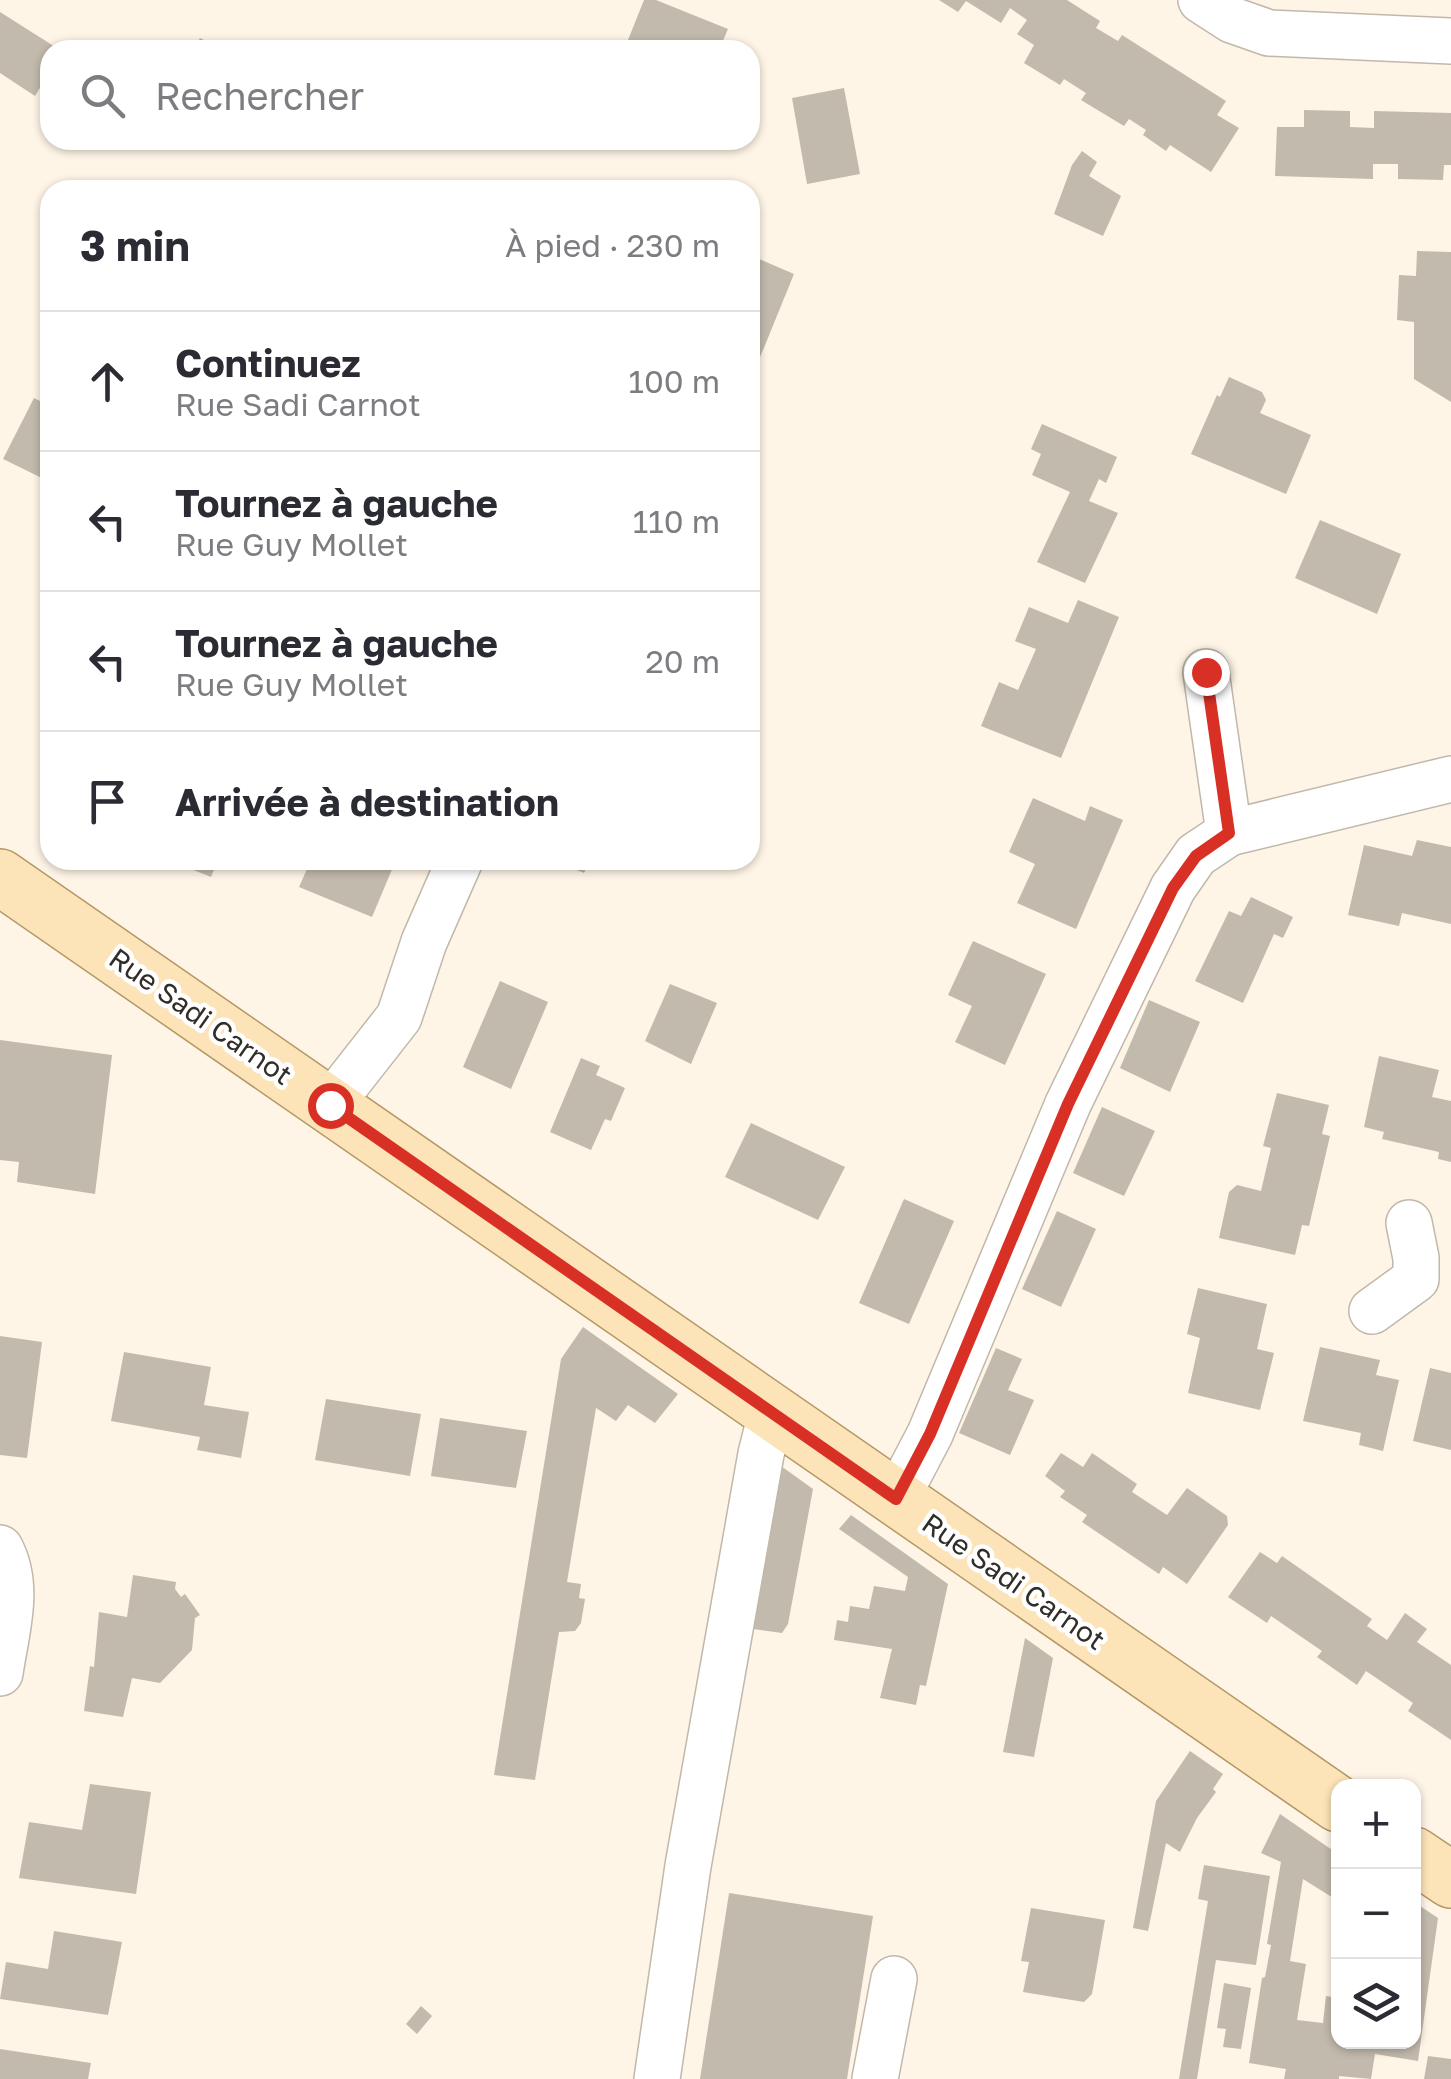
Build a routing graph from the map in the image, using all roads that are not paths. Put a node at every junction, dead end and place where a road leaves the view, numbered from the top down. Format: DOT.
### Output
graph roads {
  1 [pos="1201,0"];
  2 [pos="1451,40"];
  3 [pos="1206,672"];
  4 [pos="1451,780"];
  5 [pos="1229,833"];
  6 [pos="456,870"];
  7 [pos="0,878"];
  8 [pos="330,1105"];
  9 [pos="1409,1223"];
  10 [pos="1434,1286"];
  11 [pos="1372,1311"];
  12 [pos="771,1414"];
  13 [pos="896,1499"];
  14 [pos="0,1548"];
  15 [pos="0,1673"];
  16 [pos="1331,1799"];
  17 [pos="1421,1860"];
  18 [pos="1451,1880"];
  19 [pos="894,1980"];
  20 [pos="657,2079"];
  21 [pos="875,2079"];
  1 -- 2 [label="street"];
  3 -- 5 [label="street"];
  4 -- 5 [label="street"];
  5 -- 13 [label="street"];
  6 -- 8 [label="street"];
  7 -- 8 [label="main road, Rue Sadi Carnot"];
  8 -- 12 [label="main road, Rue Sadi Carnot"];
  9 -- 10 [label="street"];
  10 -- 11 [label="street"];
  12 -- 13 [label="main road, Rue Sadi Carnot"];
  12 -- 20 [label="street"];
  13 -- 16 [label="main road, Rue Sadi Carnot"];
  14 -- 15 [label="street"];
  17 -- 18 [label="main road"];
  19 -- 21 [label="street"];
}
